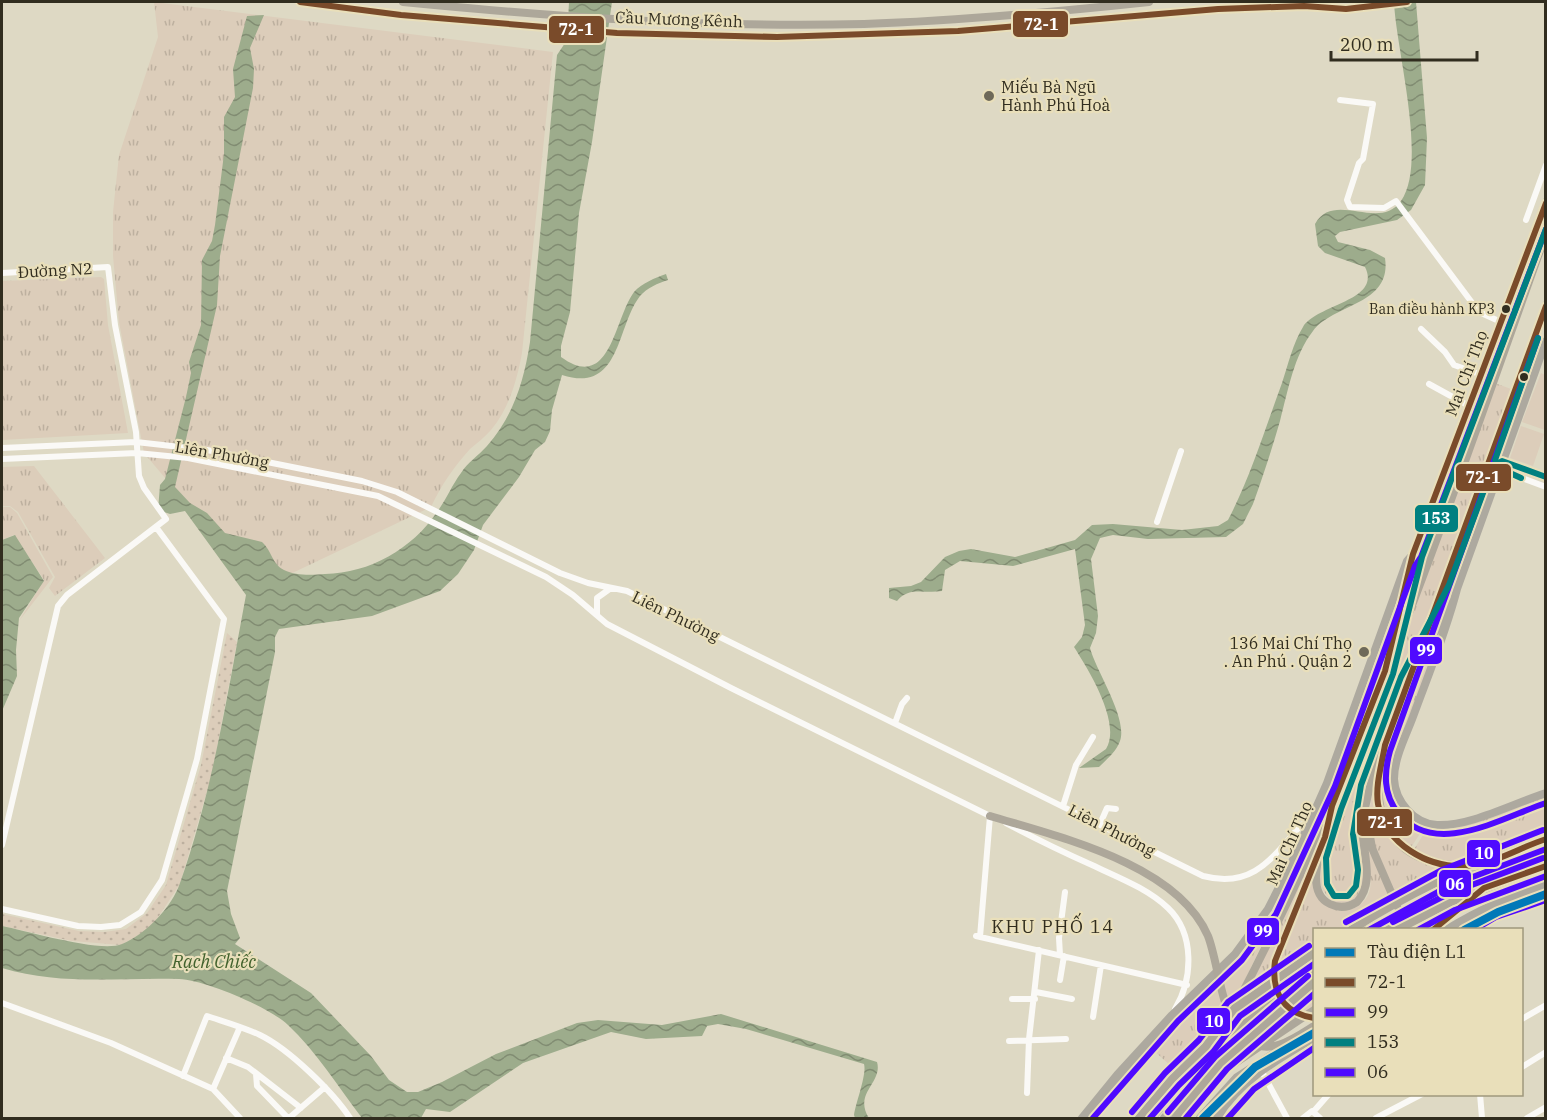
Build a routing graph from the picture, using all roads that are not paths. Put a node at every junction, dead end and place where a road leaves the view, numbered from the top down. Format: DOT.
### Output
graph roads {
  1 [pos="300,2"];
  2 [pos="403,2"];
  3 [pos="1149,2"];
  4 [pos="1338,2"];
  5 [pos="1407,2"];
  6 [pos="1307,4"];
  7 [pos="1327,9"];
  8 [pos="1340,100"];
  9 [pos="1545,165"];
  10 [pos="1545,202"];
  11 [pos="1526,220"];
  12 [pos="1545,234"];
  13 [pos="2,273"];
  14 [pos="1545,305"];
  15 [pos="1501,322"];
  16 [pos="1421,329"];
  17 [pos="1545,341"];
  18 [pos="1482,375"];
  19 [pos="1429,384"];
  20 [pos="1469,406"];
  21 [pos="136,442"];
  22 [pos="89,444"];
  23 [pos="1455,446"];
  24 [pos="2,448"];
  25 [pos="1181,451"];
  26 [pos="1467,451"];
  27 [pos="137,453"];
  28 [pos="89,455"];
  29 [pos="2,459"];
  30 [pos="1457,460"];
  31 [pos="1504,461"];
  32 [pos="1446,470"];
  33 [pos="1500,470"];
  34 [pos="1532,473"];
  35 [pos="1459,474"];
  36 [pos="1545,478"];
  37 [pos="1524,479"];
  38 [pos="1545,487"];
  39 [pos="1157,522"];
  40 [pos="156,527"];
  41 [pos="1413,554"];
  42 [pos="614,588"];
  43 [pos="1457,589"];
  44 [pos="599,618"];
  45 [pos="1377,650"];
  46 [pos="1416,669"];
  47 [pos="1385,671"];
  48 [pos="1408,680"];
  49 [pos="908,698"];
  50 [pos="895,723"];
  51 [pos="1093,736"];
  52 [pos="1387,742"];
  53 [pos="1382,763"];
  54 [pos="1545,793"];
  55 [pos="1366,801"];
  56 [pos="1063,806"];
  57 [pos="1332,806"];
  58 [pos="1116,809"];
  59 [pos="1315,809"];
  60 [pos="990,816"];
  61 [pos="1312,823"];
  62 [pos="1100,824"];
  63 [pos="1301,825"];
  64 [pos="1545,839"];
  65 [pos="2,845"];
  66 [pos="1522,846"];
  67 [pos="1545,850"];
  68 [pos="1545,858"];
  69 [pos="1511,860"];
  70 [pos="1316,861"];
  71 [pos="1468,866"];
  72 [pos="1545,866"];
  73 [pos="1488,869"];
  74 [pos="1484,888"];
  75 [pos="1543,888"];
  76 [pos="1065,892"];
  77 [pos="1545,900"];
  78 [pos="2,909"];
  79 [pos="1402,921"];
  80 [pos="1354,928"];
  81 [pos="1375,928"];
  82 [pos="1387,928"];
  83 [pos="1434,928"];
  84 [pos="1449,928"];
  85 [pos="1459,928"];
  86 [pos="1040,951"];
  87 [pos="1313,954"];
  88 [pos="1062,956"];
  89 [pos="1101,965"];
  90 [pos="1313,966"];
  91 [pos="1284,974"];
  92 [pos="1313,975"];
  93 [pos="1060,980"];
  94 [pos="1313,984"];
  95 [pos="1187,986"];
  96 [pos="1287,990"];
  97 [pos="1035,996"];
  98 [pos="1012,999"];
  99 [pos="1072,999"];
  100 [pos="1277,999"];
  101 [pos="2,1003"];
  102 [pos="1545,1005"];
  103 [pos="1234,1009"];
  104 [pos="1313,1011"];
  105 [pos="1093,1017"];
  106 [pos="1174,1017"];
  107 [pos="1313,1018"];
  108 [pos="1523,1018"];
  109 [pos="240,1027"];
  110 [pos="1313,1027"];
  111 [pos="1313,1031"];
  112 [pos="1216,1033"];
  113 [pos="1313,1038"];
  114 [pos="1029,1039"];
  115 [pos="1066,1039"];
  116 [pos="1009,1041"];
  117 [pos="1219,1044"];
  118 [pos="1204,1048"];
  119 [pos="1545,1052"];
  120 [pos="226,1058"];
  121 [pos="1270,1059"];
  122 [pos="1523,1066"];
  123 [pos="1184,1067"];
  124 [pos="1262,1070"];
  125 [pos="256,1074"];
  126 [pos="183,1076"];
  127 [pos="1179,1083"];
  128 [pos="1204,1084"];
  129 [pos="325,1087"];
  130 [pos="213,1089"];
  131 [pos="1027,1093"];
  132 [pos="1327,1096"];
  133 [pos="1420,1096"];
  134 [pos="1480,1096"];
  135 [pos="1181,1097"];
  136 [pos="1545,1107"];
  137 [pos="301,1108"];
  138 [pos="1314,1111"];
  139 [pos="1176,1117"];
  140 [pos="349,1118"];
  141 [pos="240,1119"];
  142 [pos="289,1119"];
  143 [pos="1082,1119"];
  144 [pos="1090,1119"];
  145 [pos="1139,1119"];
  146 [pos="1152,1119"];
  147 [pos="1164,1119"];
  148 [pos="1200,1119"];
  149 [pos="1217,1119"];
  150 [pos="1287,1119"];
  151 [pos="1303,1119"];
  152 [pos="1320,1119"];
  153 [pos="1377,1119"];
  154 [pos="1482,1119"];
  155 [pos="1527,1119"];
  1 -- 6 [label="highway, Cầu Mương Kênh"];
  2 -- 3 [label="highway, Cầu Mương Kênh"];
  4 -- 7 [label="highway"];
  5 -- 7 [label="highway, Cầu Mương Kênh"];
  6 -- 7 [label="highway, Cầu Mương Kênh"];
  8 -- 15 [label="street"];
  9 -- 11 [label="street"];
  10 -- 15 [label="main road, Mai Chí Thọ"];
  12 -- 26 [label="highway, Mai Chí Thọ"];
  13 -- 21 [label="street, Đường N2"];
  14 -- 48 [label="highway"];
  15 -- 18 [label="main road, Mai Chí Thọ"];
  16 -- 18 [label="street"];
  17 -- 31 [label="main road"];
  18 -- 20 [label="main road, Mai Chí Thọ"];
  19 -- 20 [label="street"];
  20 -- 23 [label="main road, Mai Chí Thọ"];
  21 -- 22 [label="street, Liên Phường"];
  21 -- 27 [label="street"];
  21 -- 42 [label="street, Liên Phường"];
  22 -- 24 [label="street, Liên Phường"];
  22 -- 28 [label="street"];
  23 -- 30 [label="highway"];
  23 -- 32 [label="main road, Mai Chí Thọ"];
  25 -- 39 [label="street"];
  26 -- 30 [label="highway"];
  26 -- 35 [label="highway, Mai Chí Thọ"];
  27 -- 28 [label="street, Liên Phường"];
  27 -- 40 [label="street"];
  27 -- 44 [label="street, Liên Phường"];
  28 -- 29 [label="street, Liên Phường"];
  30 -- 32 [label="highway"];
  30 -- 35 [label="highway"];
  31 -- 33 [label="main road"];
  31 -- 34 [label="street"];
  32 -- 41 [label="main road, Mai Chí Thọ"];
  33 -- 37 [label="street"];
  33 -- 43 [label="main road"];
  34 -- 36 [label="street"];
  34 -- 37 [label="street"];
  35 -- 47 [label="highway, Mai Chí Thọ"];
  37 -- 38 [label="street"];
  40 -- 65 [label="street"];
  40 -- 78 [label="street"];
  41 -- 45 [label="main road, Mai Chí Thọ"];
  41 -- 47 [label="main road, Mai Chí Thọ"];
  42 -- 44 [label="street"];
  42 -- 50 [label="street, Liên Phường"];
  43 -- 46 [label="main road"];
  43 -- 54 [label="main road"];
  44 -- 60 [label="street, Liên Phường"];
  45 -- 59 [label="main road, Mai Chí Thọ"];
  45 -- 61 [label="main road, Mai Chí Thọ"];
  46 -- 48 [label="main road"];
  46 -- 53 [label="street"];
  47 -- 57 [label="highway, Mai Chí Thọ"];
  48 -- 52 [label="highway"];
  49 -- 50 [label="street"];
  50 -- 56 [label="street, Liên Phường"];
  51 -- 56 [label="street"];
  52 -- 53 [label="highway"];
  52 -- 55 [label="highway"];
  53 -- 71 [label="highway"];
  55 -- 70 [label="highway"];
  55 -- 79 [label="highway"];
  56 -- 62 [label="street, Liên Phường"];
  57 -- 70 [label="highway, Mai Chí Thọ"];
  57 -- 103 [label="highway, Mai Chí Thọ"];
  58 -- 62 [label="street"];
  59 -- 61 [label="main road, Mai Chí Thọ"];
  59 -- 63 [label="street, Liên Phường"];
  60 -- 86 [label="street"];
  60 -- 95 [label="street, Liên Phường"];
  60 -- 110 [label="highway"];
  61 -- 63 [label="street, Liên Phường"];
  61 -- 106 [label="main road, Mai Chí Thọ"];
  62 -- 63 [label="street, Liên Phường"];
  64 -- 66 [label="highway"];
  66 -- 69 [label="highway"];
  66 -- 71 [label="highway"];
  67 -- 69 [label="highway"];
  68 -- 79 [label="highway"];
  69 -- 73 [label="highway"];
  70 -- 107 [label="highway, Mai Chí Thọ"];
  71 -- 73 [label="highway"];
  71 -- 80 [label="highway"];
  72 -- 74 [label="highway"];
  73 -- 79 [label="highway"];
  74 -- 79 [label="highway"];
  74 -- 83 [label="highway"];
  75 -- 77 [label="street"];
  75 -- 84 [label="main road"];
  75 -- 85 [label="main road"];
  76 -- 88 [label="street"];
  79 -- 81 [label="highway"];
  79 -- 82 [label="highway"];
  86 -- 88 [label="street"];
  86 -- 97 [label="street"];
  87 -- 91 [label="highway"];
  88 -- 89 [label="street"];
  88 -- 93 [label="street"];
  89 -- 95 [label="street"];
  89 -- 105 [label="street"];
  90 -- 96 [label="highway"];
  91 -- 103 [label="highway"];
  91 -- 112 [label="highway"];
  92 -- 96 [label="highway"];
  94 -- 128 [label="highway"];
  95 -- 106 [label="street, Liên Phường"];
  96 -- 100 [label="highway"];
  97 -- 98 [label="street"];
  97 -- 99 [label="street"];
  97 -- 114 [label="street"];
  100 -- 117 [label="highway"];
  100 -- 135 [label="highway"];
  101 -- 126 [label="street"];
  102 -- 108 [label="street"];
  103 -- 112 [label="highway"];
  104 -- 128 [label="highway"];
  106 -- 143 [label="main road"];
  106 -- 144 [label="main road"];
  109 -- 120 [label="street"];
  109 -- 126 [label="street"];
  109 -- 129 [label="street"];
  111 -- 121 [label="main road"];
  112 -- 118 [label="highway"];
  113 -- 121 [label="main road"];
  114 -- 115 [label="street"];
  114 -- 116 [label="street"];
  114 -- 131 [label="street"];
  117 -- 118 [label="highway"];
  117 -- 127 [label="highway"];
  118 -- 123 [label="highway"];
  119 -- 122 [label="street"];
  120 -- 125 [label="street"];
  120 -- 130 [label="street"];
  121 -- 124 [label="main road"];
  121 -- 148 [label="main road"];
  123 -- 127 [label="highway"];
  123 -- 145 [label="highway"];
  124 -- 149 [label="main road"];
  124 -- 150 [label="street"];
  125 -- 137 [label="street"];
  125 -- 142 [label="street"];
  126 -- 130 [label="street"];
  127 -- 146 [label="highway"];
  128 -- 135 [label="highway"];
  128 -- 139 [label="highway"];
  129 -- 137 [label="street"];
  129 -- 140 [label="street"];
  130 -- 141 [label="street"];
  132 -- 138 [label="street"];
  133 -- 153 [label="street"];
  134 -- 154 [label="street"];
  135 -- 139 [label="highway"];
  135 -- 147 [label="highway"];
  136 -- 155 [label="street"];
  137 -- 142 [label="street"];
  138 -- 151 [label="street"];
  138 -- 152 [label="street"];
}
